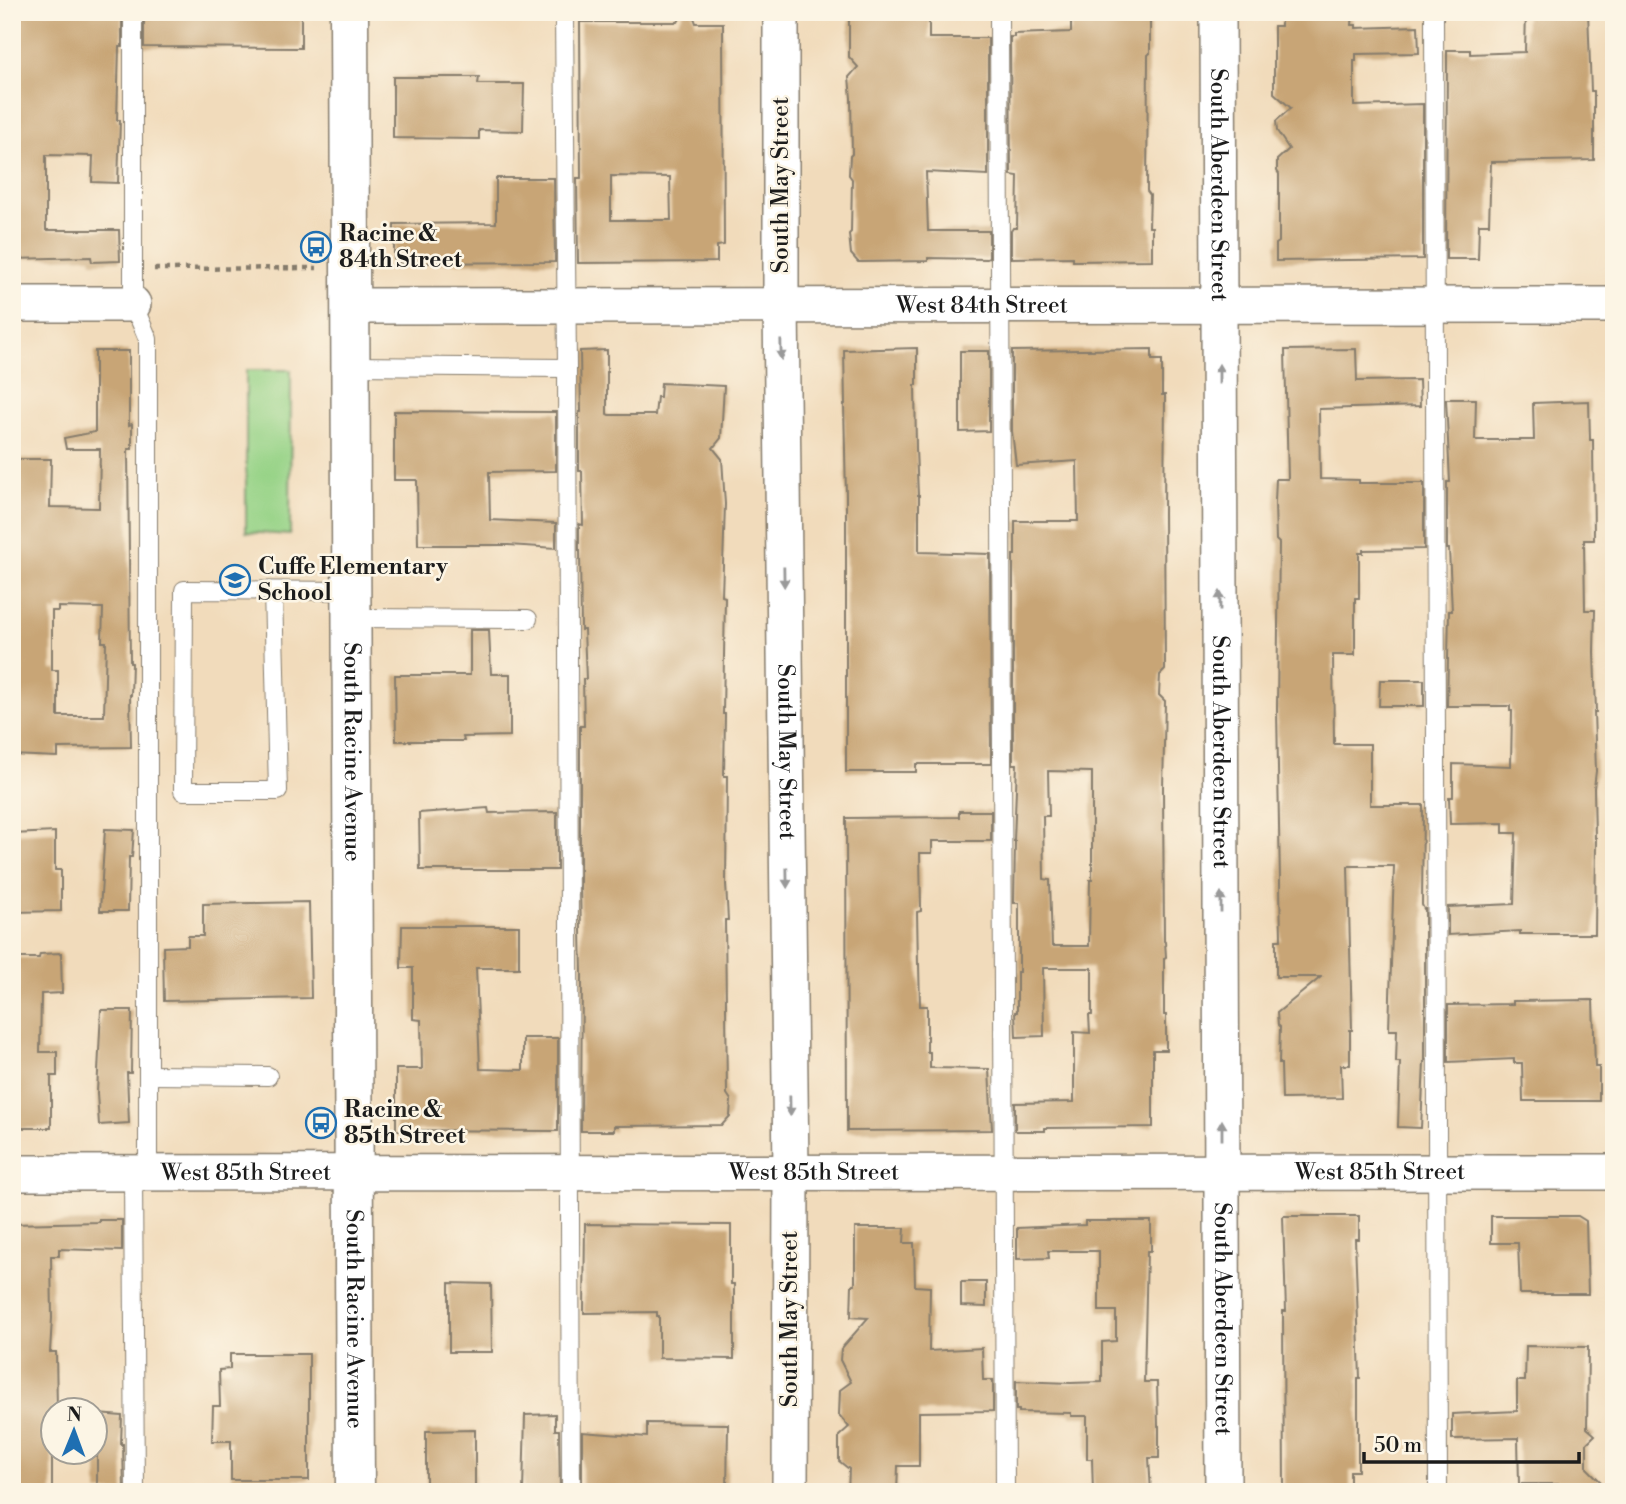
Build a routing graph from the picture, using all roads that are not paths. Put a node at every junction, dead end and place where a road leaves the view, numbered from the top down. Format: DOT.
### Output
graph roads {
  1 [pos="133,12"];
  2 [pos="349,12"];
  3 [pos="564,12"];
  4 [pos="781,12"];
  5 [pos="999,12"];
  6 [pos="1217,12"];
  7 [pos="1434,12"];
  8 [pos="12,304"];
  9 [pos="133,304"];
  10 [pos="1219,305"];
  11 [pos="1435,305"];
  12 [pos="1614,305"];
  13 [pos="350,306"];
  14 [pos="567,306"];
  15 [pos="781,306"];
  16 [pos="1000,306"];
  17 [pos="351,366"];
  18 [pos="567,368"];
  19 [pos="273,591"];
  20 [pos="351,605"];
  21 [pos="528,619"];
  22 [pos="148,1076"];
  23 [pos="268,1076"];
  24 [pos="1222,1171"];
  25 [pos="791,1172"];
  26 [pos="1004,1172"];
  27 [pos="1437,1172"];
  28 [pos="1614,1172"];
  29 [pos="12,1173"];
  30 [pos="141,1173"];
  31 [pos="570,1173"];
  32 [pos="353,1174"];
  33 [pos="135,1492"];
  34 [pos="355,1492"];
  35 [pos="571,1492"];
  36 [pos="790,1492"];
  37 [pos="1005,1492"];
  38 [pos="1223,1492"];
  39 [pos="1437,1492"];
  1 -- 9 [label="lane"];
  2 -- 13 [label="street, South Racine Avenue"];
  3 -- 14 [label="lane"];
  4 -- 15 [label="street, South May Street"];
  5 -- 16 [label="lane"];
  6 -- 10 [label="street, South Aberdeen Street"];
  7 -- 11 [label="lane"];
  8 -- 9 [label="street"];
  9 -- 22 [label="lane"];
  10 -- 11 [label="street, West 84th Street"];
  10 -- 16 [label="street, West 84th Street"];
  24 -- 10 [label="street, South Aberdeen Street, one-way"];
  11 -- 12 [label="street, West 84th Street"];
  11 -- 27 [label="lane"];
  13 -- 14 [label="street, West 84th Street"];
  13 -- 17 [label="street, South Racine Avenue"];
  14 -- 15 [label="street, West 84th Street"];
  14 -- 18 [label="lane"];
  15 -- 16 [label="street, West 84th Street"];
  15 -- 25 [label="street, South May Street, one-way"];
  16 -- 26 [label="lane"];
  17 -- 18 [label="lane"];
  17 -- 20 [label="street, South Racine Avenue"];
  18 -- 31 [label="lane"];
  19 -- 19 [label="lane"];
  19 -- 20 [label="lane"];
  20 -- 21 [label="lane"];
  20 -- 32 [label="street, South Racine Avenue"];
  22 -- 23 [label="lane"];
  22 -- 30 [label="lane"];
  24 -- 26 [label="street, West 85th Street"];
  24 -- 27 [label="street, West 85th Street"];
  24 -- 38 [label="street, South Aberdeen Street"];
  25 -- 26 [label="street, West 85th Street"];
  25 -- 31 [label="street, West 85th Street"];
  25 -- 36 [label="street, South May Street"];
  26 -- 37 [label="lane"];
  27 -- 28 [label="street, West 85th Street"];
  27 -- 39 [label="lane"];
  29 -- 30 [label="street, West 85th Street"];
  30 -- 32 [label="street, West 85th Street"];
  30 -- 33 [label="lane"];
  31 -- 32 [label="street, West 85th Street"];
  31 -- 35 [label="lane"];
  32 -- 34 [label="street, South Racine Avenue"];
}
